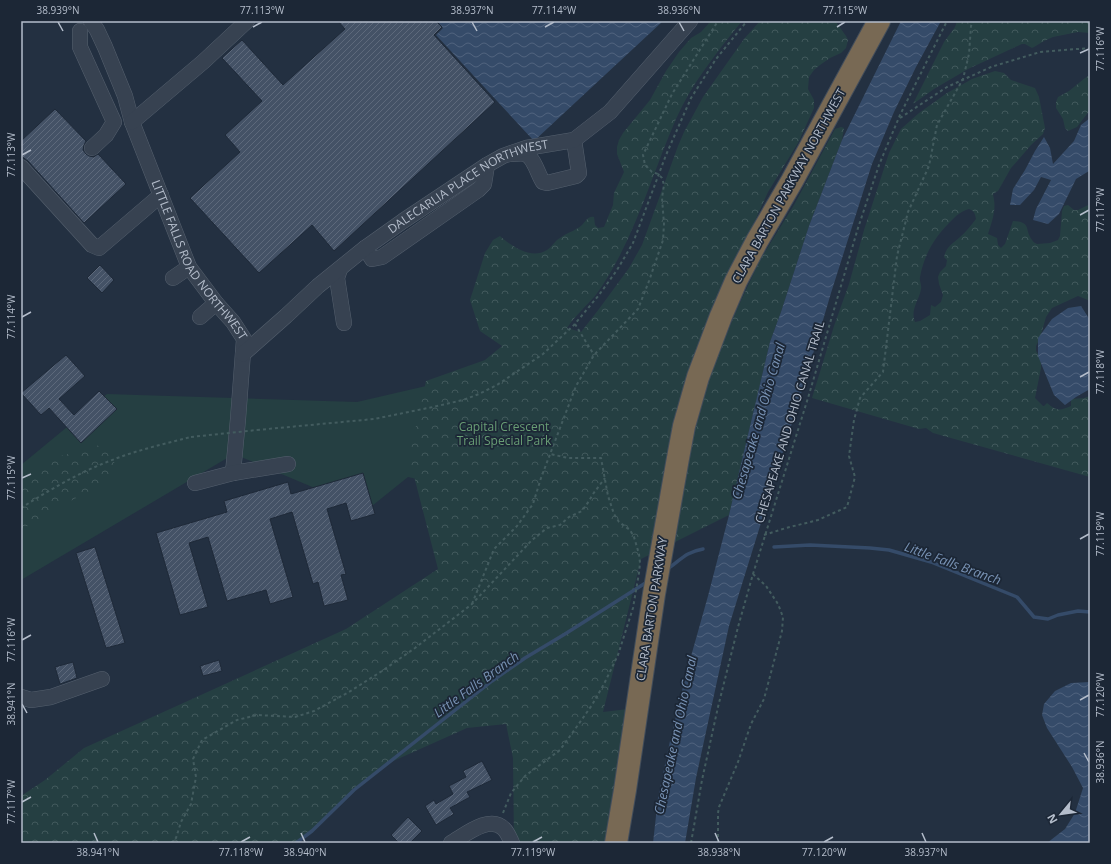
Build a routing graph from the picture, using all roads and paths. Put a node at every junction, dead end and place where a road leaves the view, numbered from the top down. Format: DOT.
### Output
graph roads {
  1 [pos="247,21"];
  2 [pos="690,21"];
  3 [pos="718,21"];
  4 [pos="747,21"];
  5 [pos="879,21"];
  6 [pos="947,21"];
  7 [pos="973,21"];
  8 [pos="84,24"];
  9 [pos="1090,48"];
  10 [pos="963,79"];
  11 [pos="899,118"];
  12 [pos="132,122"];
  13 [pos="574,140"];
  14 [pos="92,148"];
  15 [pos="508,154"];
  16 [pos="21,166"];
  17 [pos="658,174"];
  18 [pos="161,195"];
  19 [pos="190,267"];
  20 [pos="340,269"];
  21 [pos="173,278"];
  22 [pos="216,303"];
  23 [pos="200,317"];
  24 [pos="344,323"];
  25 [pos="575,324"];
  26 [pos="243,354"];
  27 [pos="594,355"];
  28 [pos="698,377"];
  29 [pos="550,454"];
  30 [pos="288,464"];
  31 [pos="233,473"];
  32 [pos="605,478"];
  33 [pos="196,484"];
  34 [pos="21,508"];
  35 [pos="764,535"];
  36 [pos="753,574"];
  37 [pos="472,604"];
  38 [pos="102,679"];
  39 [pos="21,696"];
  40 [pos="501,826"];
  41 [pos="171,843"];
  42 [pos="451,843"];
  43 [pos="512,843"];
  44 [pos="616,843"];
  45 [pos="692,843"];
  46 [pos="718,843"];
  1 -- 12 [label="street"];
  2 -- 13 [label="street, DALECARLIA PLACE NORTHWEST"];
  3 -- 17 [label="path"];
  4 -- 17 [label="path"];
  5 -- 28 [label="highway, CLARA BARTON PARKWAY NORTHWEST"];
  6 -- 11 [label="path, CHESAPEAKE AND OHIO CANAL TRAIL"];
  7 -- 10 [label="path"];
  8 -- 12 [label="street, LITTLE FALLS ROAD NORTHWEST"];
  8 -- 14 [label="street"];
  9 -- 10 [label="path"];
  10 -- 11 [label="path"];
  10 -- 35 [label="path"];
  11 -- 35 [label="path, CHESAPEAKE AND OHIO CANAL TRAIL"];
  12 -- 18 [label="street, LITTLE FALLS ROAD NORTHWEST"];
  13 -- 15 [label="street, DALECARLIA PLACE NORTHWEST"];
  13 -- 15 [label="street"];
  15 -- 20 [label="street, DALECARLIA PLACE NORTHWEST"];
  16 -- 18 [label="street"];
  17 -- 25 [label="path"];
  17 -- 27 [label="path"];
  18 -- 19 [label="street, LITTLE FALLS ROAD NORTHWEST"];
  19 -- 21 [label="street"];
  19 -- 22 [label="street, LITTLE FALLS ROAD NORTHWEST"];
  20 -- 24 [label="street"];
  20 -- 26 [label="street, DALECARLIA PLACE NORTHWEST"];
  22 -- 23 [label="street"];
  22 -- 26 [label="street, LITTLE FALLS ROAD NORTHWEST"];
  25 -- 27 [label="path"];
  25 -- 34 [label="path, bridge"];
  26 -- 31 [label="street, LITTLE FALLS ROAD NORTHWEST"];
  27 -- 29 [label="path"];
  28 -- 44 [label="highway, CLARA BARTON PARKWAY"];
  29 -- 32 [label="path"];
  29 -- 37 [label="path"];
  30 -- 31 [label="street"];
  31 -- 33 [label="street"];
  32 -- 37 [label="path"];
  32 -- 40 [label="path"];
  35 -- 36 [label="path, CHESAPEAKE AND OHIO CANAL TRAIL"];
  36 -- 45 [label="path, CHESAPEAKE AND OHIO CANAL TRAIL"];
  36 -- 46 [label="path"];
  37 -- 41 [label="path"];
  38 -- 39 [label="street"];
  40 -- 42 [label="street"];
  40 -- 43 [label="street"];
}
